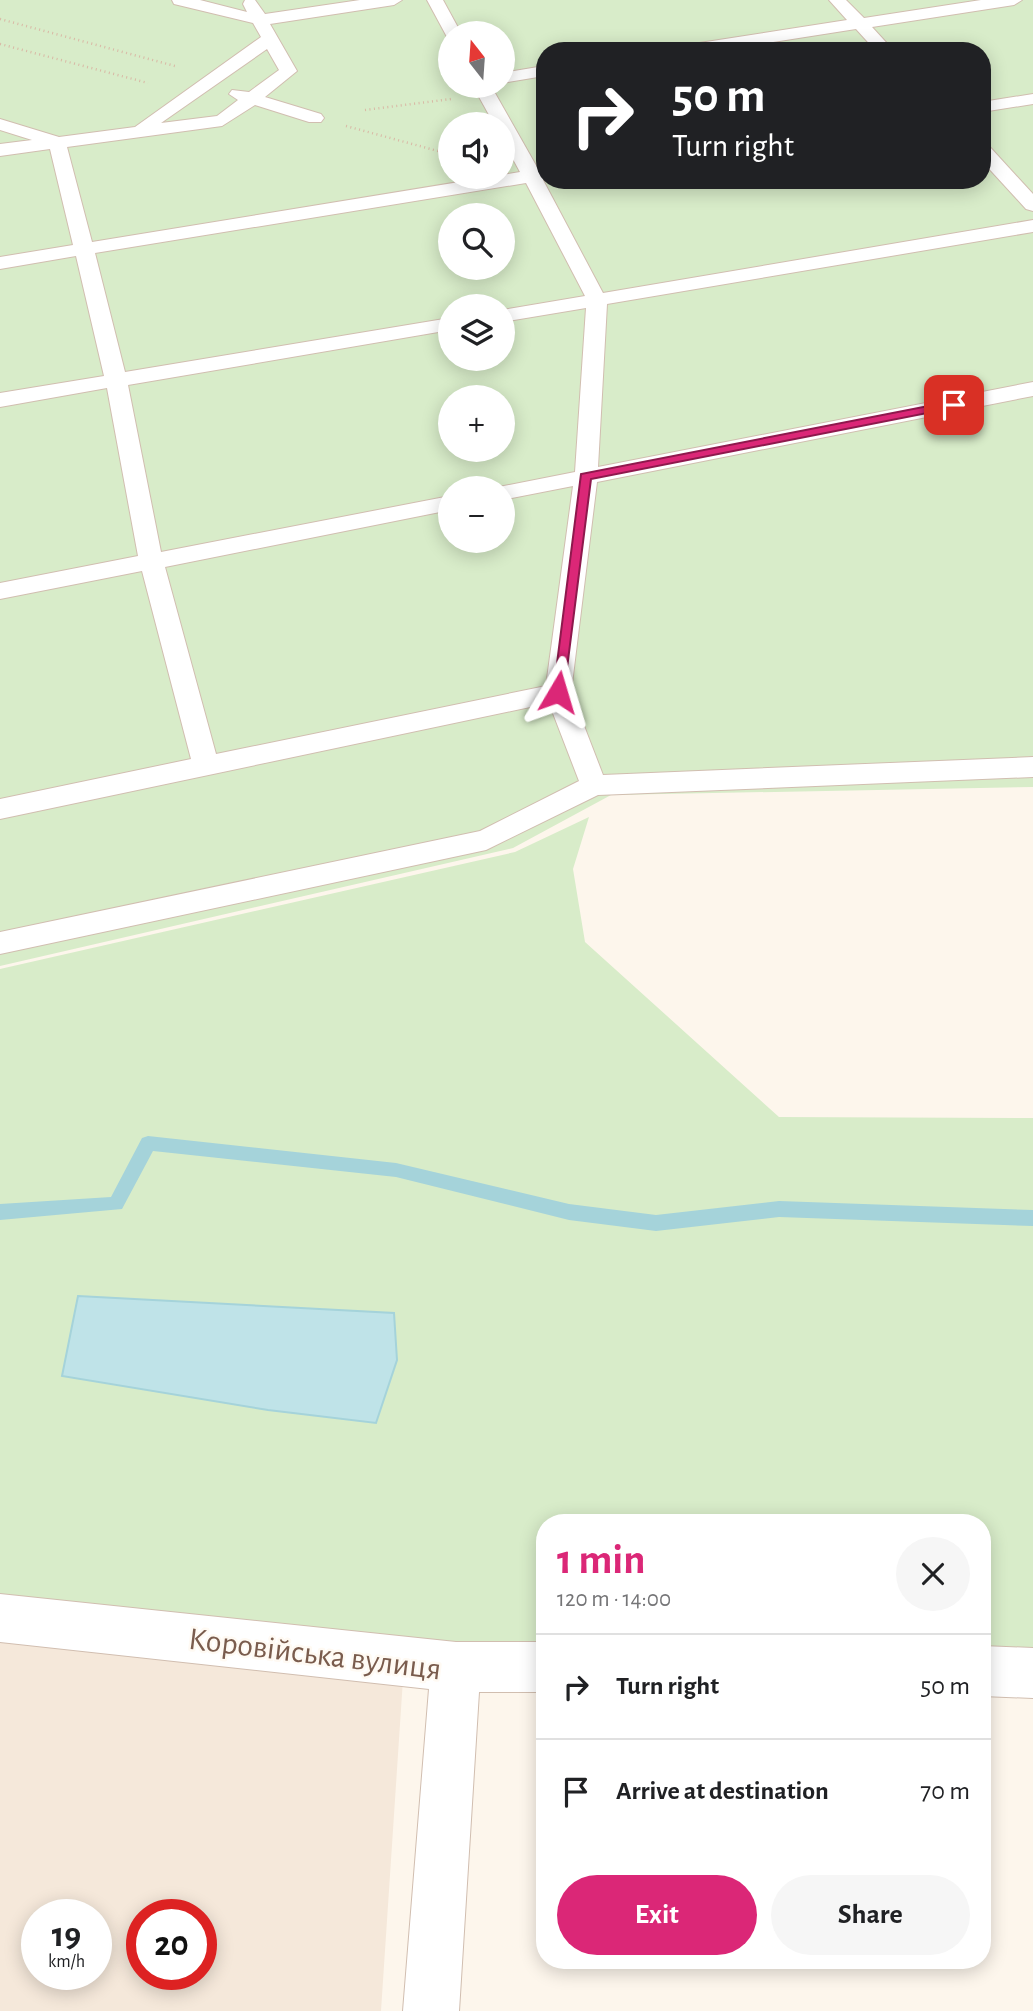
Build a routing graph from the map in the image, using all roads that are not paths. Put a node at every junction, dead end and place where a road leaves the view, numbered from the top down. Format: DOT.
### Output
graph roads {
  1 [pos="180,0"];
  2 [pos="248,0"];
  3 [pos="394,0"];
  4 [pos="435,0"];
  5 [pos="837,0"];
  6 [pos="1014,0"];
  7 [pos="260,20"];
  8 [pos="446,21"];
  9 [pos="860,23"];
  10 [pos="270,39"];
  11 [pos="738,42"];
  12 [pos="878,42"];
  13 [pos="536,72"];
  14 [pos="515,76"];
  15 [pos="203,86"];
  16 [pos="250,97"];
  17 [pos="489,98"];
  18 [pos="1033,99"];
  19 [pos="991,106"];
  20 [pos="315,118"];
  21 [pos="0,124"];
  22 [pos="140,130"];
  23 [pos="57,142"];
  24 [pos="0,150"];
  25 [pos="991,160"];
  26 [pos="536,172"];
  27 [pos="536,175"];
  28 [pos="545,189"];
  29 [pos="1033,205"];
  30 [pos="1033,226"];
  31 [pos="84,250"];
  32 [pos="0,263"];
  33 [pos="597,300"];
  34 [pos="515,314"];
  35 [pos="438,326"];
  36 [pos="116,380"];
  37 [pos="1033,389"];
  38 [pos="0,400"];
  39 [pos="586,477"];
  40 [pos="515,491"];
  41 [pos="438,505"];
  42 [pos="151,561"];
  43 [pos="0,591"];
  44 [pos="558,692"];
  45 [pos="206,766"];
  46 [pos="1033,767"];
  47 [pos="594,785"];
  48 [pos="0,809"];
  49 [pos="0,943"];
  50 [pos="0,1618"];
  51 [pos="456,1667"];
  52 [pos="536,1667"];
  53 [pos="991,1671"];
  54 [pos="1033,1673"];
  55 [pos="431,2011"];
  1 -- 7 [label="lane"];
  2 -- 7 [label="lane"];
  3 -- 7 [label="lane"];
  4 -- 8 [label="lane"];
  5 -- 9 [label="lane"];
  6 -- 9 [label="lane"];
  7 -- 10 [label="lane"];
  9 -- 11 [label="lane"];
  9 -- 12 [label="lane"];
  10 -- 15 [label="lane"];
  10 -- 16 [label="lane"];
  13 -- 14 [label="lane"];
  15 -- 16 [label="lane"];
  15 -- 22 [label="lane"];
  16 -- 20 [label="lane"];
  16 -- 22 [label="lane"];
  17 -- 26 [label="lane"];
  18 -- 19 [label="lane"];
  21 -- 23 [label="lane"];
  22 -- 23 [label="lane"];
  23 -- 24 [label="lane"];
  23 -- 31 [label="lane"];
  25 -- 29 [label="lane"];
  27 -- 31 [label="lane"];
  28 -- 33 [label="lane"];
  30 -- 33 [label="lane"];
  31 -- 32 [label="lane"];
  31 -- 36 [label="lane"];
  33 -- 34 [label="lane"];
  33 -- 39 [label="lane"];
  35 -- 36 [label="lane"];
  36 -- 38 [label="lane"];
  36 -- 42 [label="lane"];
  37 -- 39 [label="lane"];
  39 -- 40 [label="lane"];
  39 -- 44 [label="lane"];
  41 -- 42 [label="lane"];
  42 -- 43 [label="lane"];
  42 -- 45 [label="lane"];
  44 -- 45 [label="lane"];
  44 -- 47 [label="lane"];
  45 -- 48 [label="lane"];
  46 -- 47 [label="lane"];
  47 -- 49 [label="lane"];
  50 -- 51 [label="street, Коровійська вулиця"];
  51 -- 52 [label="street"];
  51 -- 55 [label="street, Коровійська вулиця"];
  53 -- 54 [label="street"];
}
